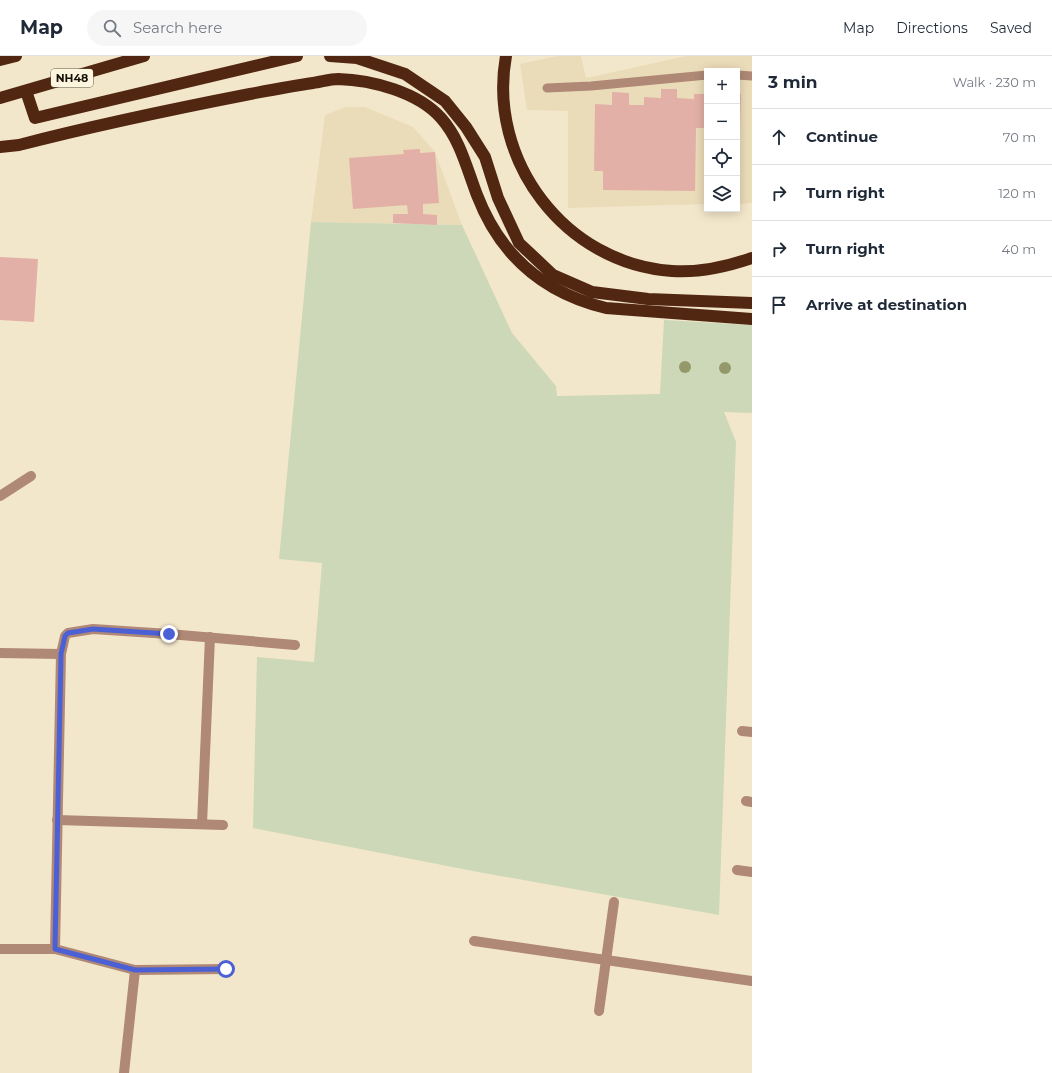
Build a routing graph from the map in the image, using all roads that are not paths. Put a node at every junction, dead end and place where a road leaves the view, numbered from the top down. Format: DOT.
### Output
graph roads {
  1 [pos="16,56"];
  2 [pos="144,56"];
  3 [pos="298,56"];
  4 [pos="330,56"];
  5 [pos="506,56"];
  6 [pos="0,60"];
  7 [pos="704,75"];
  8 [pos="740,75"];
  9 [pos="752,76"];
  10 [pos="546,88"];
  11 [pos="26,91"];
  12 [pos="0,98"];
  13 [pos="0,147"];
  14 [pos="752,258"];
  15 [pos="752,303"];
  16 [pos="752,318"];
  17 [pos="31,476"];
  18 [pos="0,496"];
  19 [pos="210,637"];
  20 [pos="294,645"];
  21 [pos="0,653"];
  22 [pos="61,654"];
  23 [pos="57,820"];
  24 [pos="202,824"];
  25 [pos="223,825"];
  26 [pos="738,870"];
  27 [pos="752,872"];
  28 [pos="614,902"];
  29 [pos="474,941"];
  30 [pos="0,949"];
  31 [pos="55,949"];
  32 [pos="605,960"];
  33 [pos="226,969"];
  34 [pos="135,970"];
  35 [pos="752,982"];
  36 [pos="599,1011"];
  37 [pos="124,1073"];
  1 -- 6 [label="highway"];
  2 -- 11 [label="highway, NH48"];
  3 -- 11 [label="highway"];
  4 -- 15 [label="highway"];
  5 -- 14 [label="highway"];
  7 -- 10 [label="lane"];
  8 -- 9 [label="lane"];
  11 -- 12 [label="highway, NH48"];
  13 -- 16 [label="highway"];
  17 -- 18 [label="street"];
  19 -- 20 [label="street"];
  19 -- 22 [label="street"];
  19 -- 24 [label="street"];
  21 -- 22 [label="street"];
  22 -- 23 [label="street"];
  23 -- 24 [label="street"];
  23 -- 31 [label="street"];
  24 -- 25 [label="street"];
  26 -- 27 [label="street"];
  28 -- 32 [label="street"];
  29 -- 32 [label="street"];
  30 -- 31 [label="street"];
  31 -- 34 [label="street"];
  32 -- 35 [label="street"];
  32 -- 36 [label="street"];
  33 -- 34 [label="street"];
  34 -- 37 [label="street"];
}
